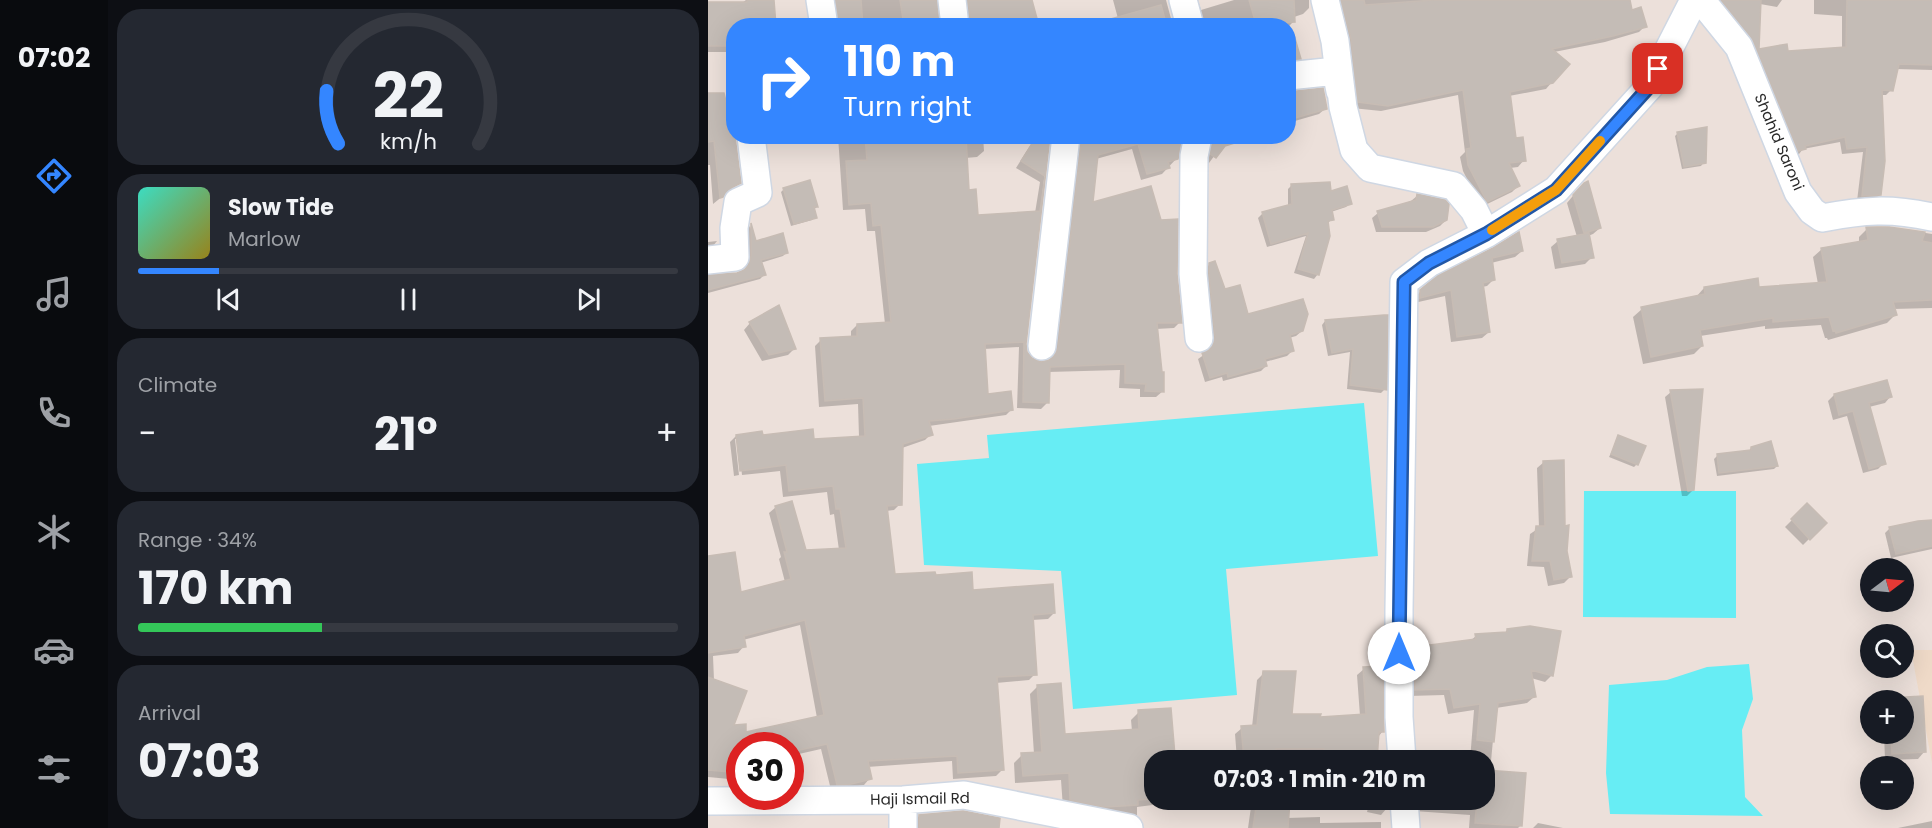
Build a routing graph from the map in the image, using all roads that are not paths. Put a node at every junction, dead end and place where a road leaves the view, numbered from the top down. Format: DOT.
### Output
graph roads {
  1 [pos="820,0"];
  2 [pos="952,0"];
  3 [pos="1183,0"];
  4 [pos="1325,0"];
  5 [pos="1694,0"];
  6 [pos="1701,0"];
  7 [pos="823,18"];
  8 [pos="954,18"];
  9 [pos="1188,18"];
  10 [pos="1296,75"];
  11 [pos="1343,107"];
  12 [pos="752,144"];
  13 [pos="1065,144"];
  14 [pos="1196,144"];
  15 [pos="1932,217"];
  16 [pos="1486,234"];
  17 [pos="708,260"];
  18 [pos="1198,338"];
  19 [pos="1042,346"];
  20 [pos="1401,750"];
  21 [pos="903,800"];
  22 [pos="708,801"];
  23 [pos="1405,810"];
  24 [pos="903,828"];
  25 [pos="1129,828"];
  26 [pos="1406,828"];
  1 -- 7 [label="street"];
  2 -- 8 [label="street"];
  3 -- 9 [label="street"];
  4 -- 11 [label="street"];
  5 -- 16 [label="street"];
  6 -- 15 [label="street, Shahid Saroni"];
  10 -- 11 [label="street"];
  11 -- 16 [label="street"];
  12 -- 17 [label="street"];
  13 -- 19 [label="street"];
  14 -- 18 [label="street"];
  16 -- 20 [label="street"];
  21 -- 22 [label="street, Haji Ismail Rd"];
  21 -- 24 [label="street"];
  21 -- 25 [label="street, Haji Ismail Rd"];
  23 -- 26 [label="street"];
}
